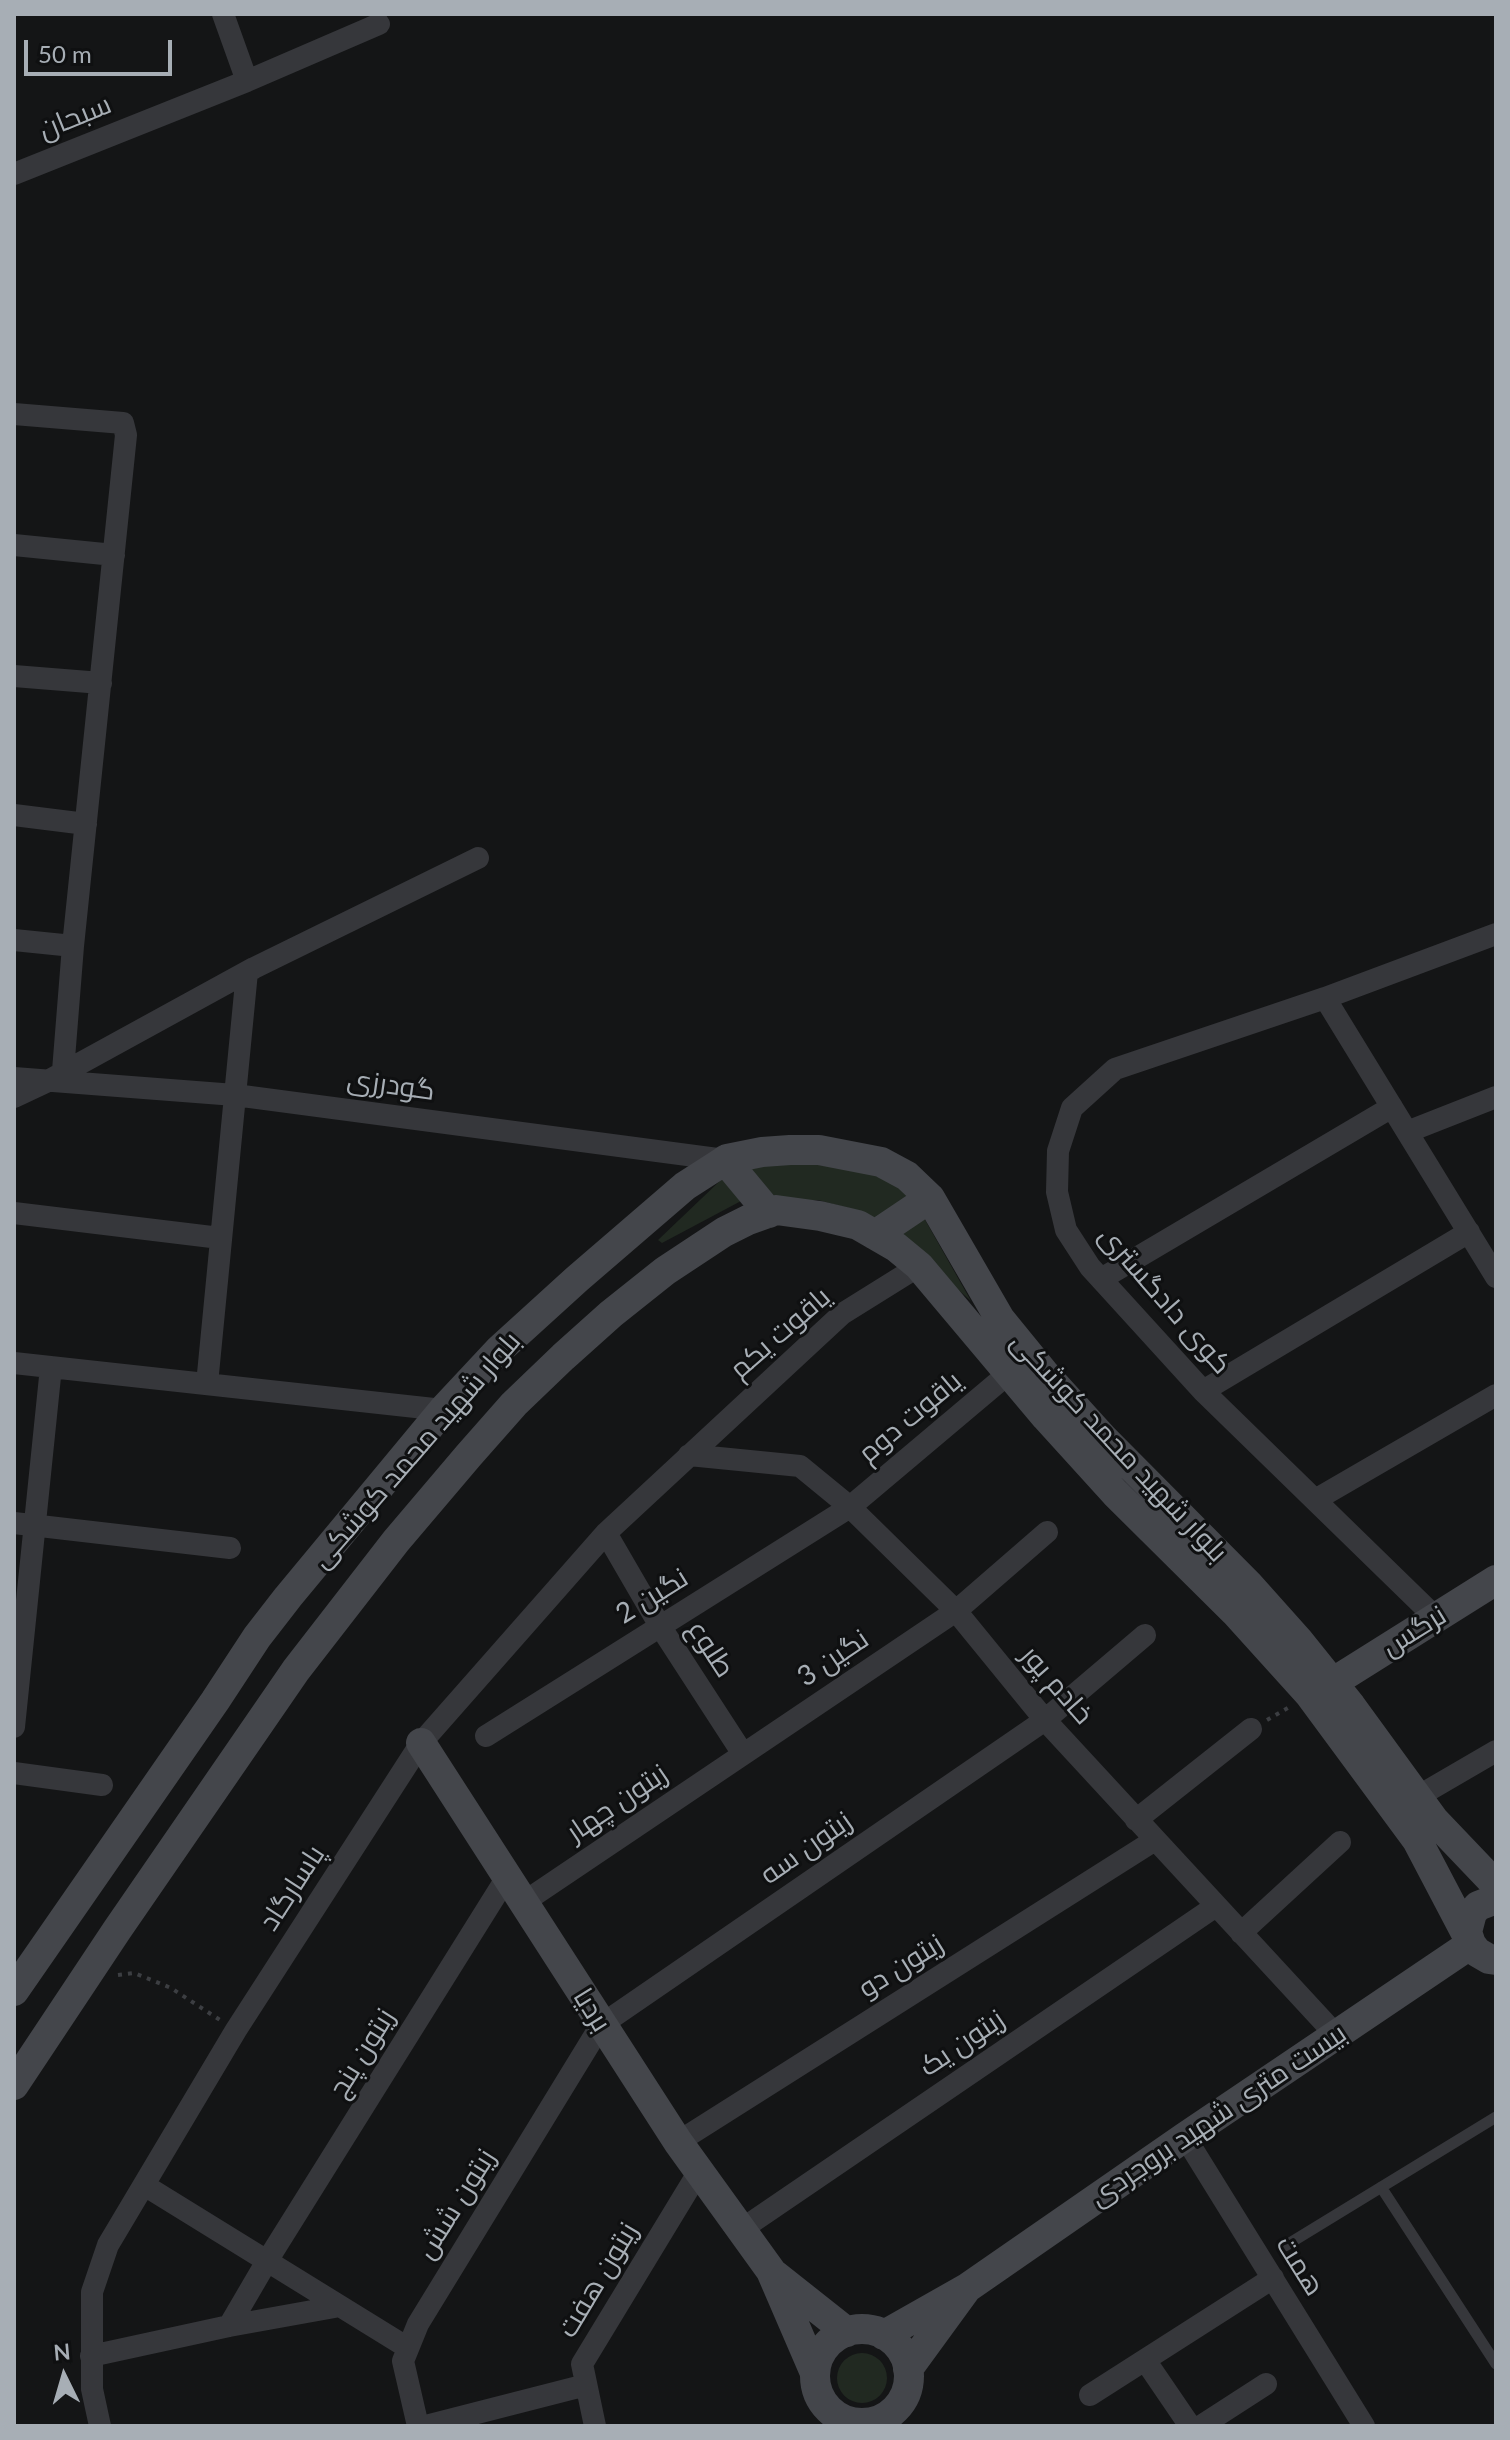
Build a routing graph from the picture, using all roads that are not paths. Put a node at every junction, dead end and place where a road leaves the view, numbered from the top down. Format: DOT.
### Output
graph roads {
  1 [pos="223,14"];
  2 [pos="379,24"];
  3 [pos="247,81"];
  4 [pos="14,174"];
  5 [pos="14,414"];
  6 [pos="14,545"];
  7 [pos="114,555"];
  8 [pos="14,676"];
  9 [pos="101,683"];
  10 [pos="14,815"];
  11 [pos="86,824"];
  12 [pos="478,858"];
  13 [pos="1496,934"];
  14 [pos="14,940"];
  15 [pos="73,946"];
  16 [pos="247,972"];
  17 [pos="1325,998"];
  18 [pos="55,1076"];
  19 [pos="14,1078"];
  20 [pos="235,1095"];
  21 [pos="14,1097"];
  22 [pos="1496,1097"];
  23 [pos="1392,1107"];
  24 [pos="1407,1132"];
  25 [pos="725,1160"];
  26 [pos="930,1198"];
  27 [pos="14,1213"];
  28 [pos="769,1213"];
  29 [pos="1469,1232"];
  30 [pos="875,1235"];
  31 [pos="220,1238"];
  32 [pos="919,1266"];
  33 [pos="1496,1277"];
  34 [pos="1101,1279"];
  35 [pos="14,1363"];
  36 [pos="51,1367"];
  37 [pos="1009,1373"];
  38 [pos="207,1384"];
  39 [pos="1203,1391"];
  40 [pos="1496,1395"];
  41 [pos="443,1410"];
  42 [pos="689,1455"];
  43 [pos="1315,1500"];
  44 [pos="850,1507"];
  45 [pos="25,1524"];
  46 [pos="1047,1532"];
  47 [pos="606,1533"];
  48 [pos="230,1548"];
  49 [pos="1496,1580"];
  50 [pos="956,1611"];
  51 [pos="1436,1618"];
  52 [pos="660,1626"];
  53 [pos="1145,1635"];
  54 [pos="16,1667"];
  55 [pos="1321,1689"];
  56 [pos="1045,1720"];
  57 [pos="14,1727"];
  58 [pos="1251,1729"];
  59 [pos="486,1736"];
  60 [pos="421,1743"];
  61 [pos="1496,1751"];
  62 [pos="743,1754"];
  63 [pos="14,1773"];
  64 [pos="102,1785"];
  65 [pos="1417,1797"];
  66 [pos="1136,1820"];
  67 [pos="1155,1840"];
  68 [pos="1340,1842"];
  69 [pos="1496,1885"];
  70 [pos="516,1889"];
  71 [pos="1496,1899"];
  72 [pos="1216,1906"];
  73 [pos="1241,1933"];
  74 [pos="1483,1954"];
  75 [pos="14,1991"];
  76 [pos="601,2025"];
  77 [pos="1336,2035"];
  78 [pos="14,2085"];
  79 [pos="1496,2117"];
  80 [pos="1185,2137"];
  81 [pos="678,2142"];
  82 [pos="698,2173"];
  83 [pos="144,2185"];
  84 [pos="1381,2187"];
  85 [pos="742,2229"];
  86 [pos="1285,2246"];
  87 [pos="267,2261"];
  88 [pos="771,2271"];
  89 [pos="1273,2278"];
  90 [pos="967,2288"];
  91 [pos="340,2306"];
  92 [pos="229,2326"];
  93 [pos="847,2332"];
  94 [pos="884,2335"];
  95 [pos="408,2348"];
  96 [pos="91,2356"];
  97 [pos="1145,2360"];
  98 [pos="1496,2364"];
  99 [pos="908,2369"];
  100 [pos="1266,2384"];
  101 [pos="586,2385"];
  102 [pos="1090,2395"];
  103 [pos="819,2399"];
  104 [pos="889,2419"];
  105 [pos="100,2426"];
  106 [pos="418,2426"];
  107 [pos="426,2426"];
  108 [pos="595,2426"];
  109 [pos="1190,2426"];
  110 [pos="1201,2426"];
  111 [pos="1364,2426"];
  1 -- 3 [label="street"];
  2 -- 3 [label="street, سبحان"];
  3 -- 4 [label="street, سبحان"];
  5 -- 7 [label="street"];
  6 -- 7 [label="street"];
  7 -- 9 [label="street"];
  8 -- 9 [label="street"];
  9 -- 11 [label="street"];
  10 -- 11 [label="street"];
  11 -- 15 [label="street"];
  12 -- 16 [label="street"];
  13 -- 17 [label="street, کوی دادگستری"];
  14 -- 15 [label="street"];
  15 -- 18 [label="street"];
  16 -- 18 [label="street"];
  16 -- 20 [label="street"];
  17 -- 23 [label="street"];
  17 -- 34 [label="street, کوی دادگستری"];
  18 -- 19 [label="street, گودرزی"];
  18 -- 20 [label="street, گودرزی"];
  18 -- 21 [label="street"];
  20 -- 25 [label="street, گودرزی"];
  20 -- 31 [label="street"];
  22 -- 24 [label="street"];
  23 -- 24 [label="street"];
  23 -- 34 [label="street"];
  24 -- 29 [label="street"];
  25 -- 26 [label="main road, بلوار شهید محمد کوشکی"];
  25 -- 28 [label="main road"];
  25 -- 41 [label="main road, بلوار شهید محمد کوشکی"];
  26 -- 30 [label="main road"];
  26 -- 55 [label="main road, بلوار شهید محمد کوشکی"];
  27 -- 31 [label="street"];
  28 -- 30 [label="main road, بلوار شهید محمد کوشکی"];
  28 -- 78 [label="main road, بلوار شهید محمد کوشکی"];
  29 -- 33 [label="street"];
  29 -- 39 [label="street"];
  30 -- 32 [label="main road, بلوار شهید محمد کوشکی"];
  31 -- 38 [label="street"];
  32 -- 37 [label="main road, بلوار شهید محمد کوشکی"];
  32 -- 42 [label="street, یاقوت یکم"];
  34 -- 39 [label="street, کوی دادگستری"];
  35 -- 36 [label="street"];
  36 -- 38 [label="street"];
  36 -- 45 [label="street"];
  37 -- 44 [label="street, یاقوت دوم"];
  37 -- 55 [label="main road, بلوار شهید محمد کوشکی"];
  38 -- 41 [label="street"];
  39 -- 43 [label="street, کوی دادگستری"];
  40 -- 43 [label="street"];
  41 -- 75 [label="main road, بلوار شهید محمد کوشکی"];
  42 -- 44 [label="street, خادم پور"];
  42 -- 47 [label="street, پاسارگاد"];
  43 -- 51 [label="street, کوی دادگستری"];
  44 -- 50 [label="street, خادم پور"];
  44 -- 52 [label="street, نگین 2"];
  45 -- 48 [label="street"];
  45 -- 54 [label="street"];
  46 -- 50 [label="street, نگین 3"];
  47 -- 52 [label="street, طلوع"];
  47 -- 60 [label="street, پاسارگاد"];
  49 -- 51 [label="main road, نرگس"];
  50 -- 56 [label="street, خادم پور"];
  50 -- 62 [label="street, نگین 3"];
  51 -- 55 [label="main road, نرگس"];
  52 -- 59 [label="street, نگین 2"];
  52 -- 62 [label="street, طلوع"];
  53 -- 56 [label="street, زیتون سه"];
  54 -- 57 [label="street"];
  55 -- 65 [label="main road, بلوار شهید محمد کوشکی"];
  55 -- 74 [label="main road, بلوار شهید محمد کوشکی"];
  56 -- 66 [label="street, خادم پور"];
  56 -- 76 [label="street, زیتون سه"];
  58 -- 66 [label="street"];
  60 -- 70 [label="main road, بردیا"];
  60 -- 83 [label="street, پاسارگاد"];
  61 -- 65 [label="street"];
  62 -- 70 [label="street, زیتون چهار"];
  63 -- 64 [label="street"];
  65 -- 69 [label="main road, بلوار شهید محمد کوشکی"];
  66 -- 67 [label="street, خادم پور"];
  67 -- 72 [label="street, خادم پور"];
  67 -- 81 [label="street, زیتون دو"];
  68 -- 73 [label="street"];
  70 -- 76 [label="main road, بردیا"];
  70 -- 87 [label="street, زیتون پنج"];
  71 -- 74 [label="main road"];
  72 -- 73 [label="street, خادم پور"];
  72 -- 85 [label="street, زیتون یک"];
  73 -- 77 [label="street, خادم پور"];
  74 -- 77 [label="main road, بیست متری شهید بروجردی"];
  76 -- 81 [label="main road, بردیا"];
  76 -- 95 [label="street, زیتون شش"];
  77 -- 80 [label="main road, بیست متری شهید بروجردی"];
  79 -- 84 [label="lane"];
  80 -- 89 [label="street, همت"];
  80 -- 90 [label="main road, بیست متری شهید بروجردی"];
  81 -- 82 [label="main road, بردیا"];
  82 -- 85 [label="main road, بردیا"];
  82 -- 101 [label="street, زیتون هفت"];
  83 -- 87 [label="street"];
  83 -- 96 [label="street, پاسارگاد"];
  84 -- 86 [label="lane"];
  84 -- 98 [label="lane"];
  85 -- 88 [label="main road, بردیا"];
  87 -- 91 [label="street"];
  87 -- 92 [label="street, زیتون پنج"];
  88 -- 93 [label="main road"];
  88 -- 103 [label="main road"];
  89 -- 97 [label="street"];
  89 -- 111 [label="street, همت"];
  90 -- 94 [label="main road, بیست متری شهید بروجردی"];
  90 -- 99 [label="main road, بیست متری شهید بروجردی"];
  91 -- 92 [label="street"];
  91 -- 95 [label="street"];
  92 -- 96 [label="street"];
  93 -- 94 [label="main road"];
  93 -- 103 [label="main road"];
  94 -- 99 [label="main road"];
  95 -- 106 [label="street, زیتون شش"];
  96 -- 105 [label="street, پاسارگاد"];
  97 -- 102 [label="street"];
  97 -- 109 [label="street"];
  99 -- 104 [label="main road"];
  100 -- 110 [label="street"];
  101 -- 107 [label="street"];
  101 -- 108 [label="street, زیتون هفت"];
  103 -- 104 [label="main road"];
}
